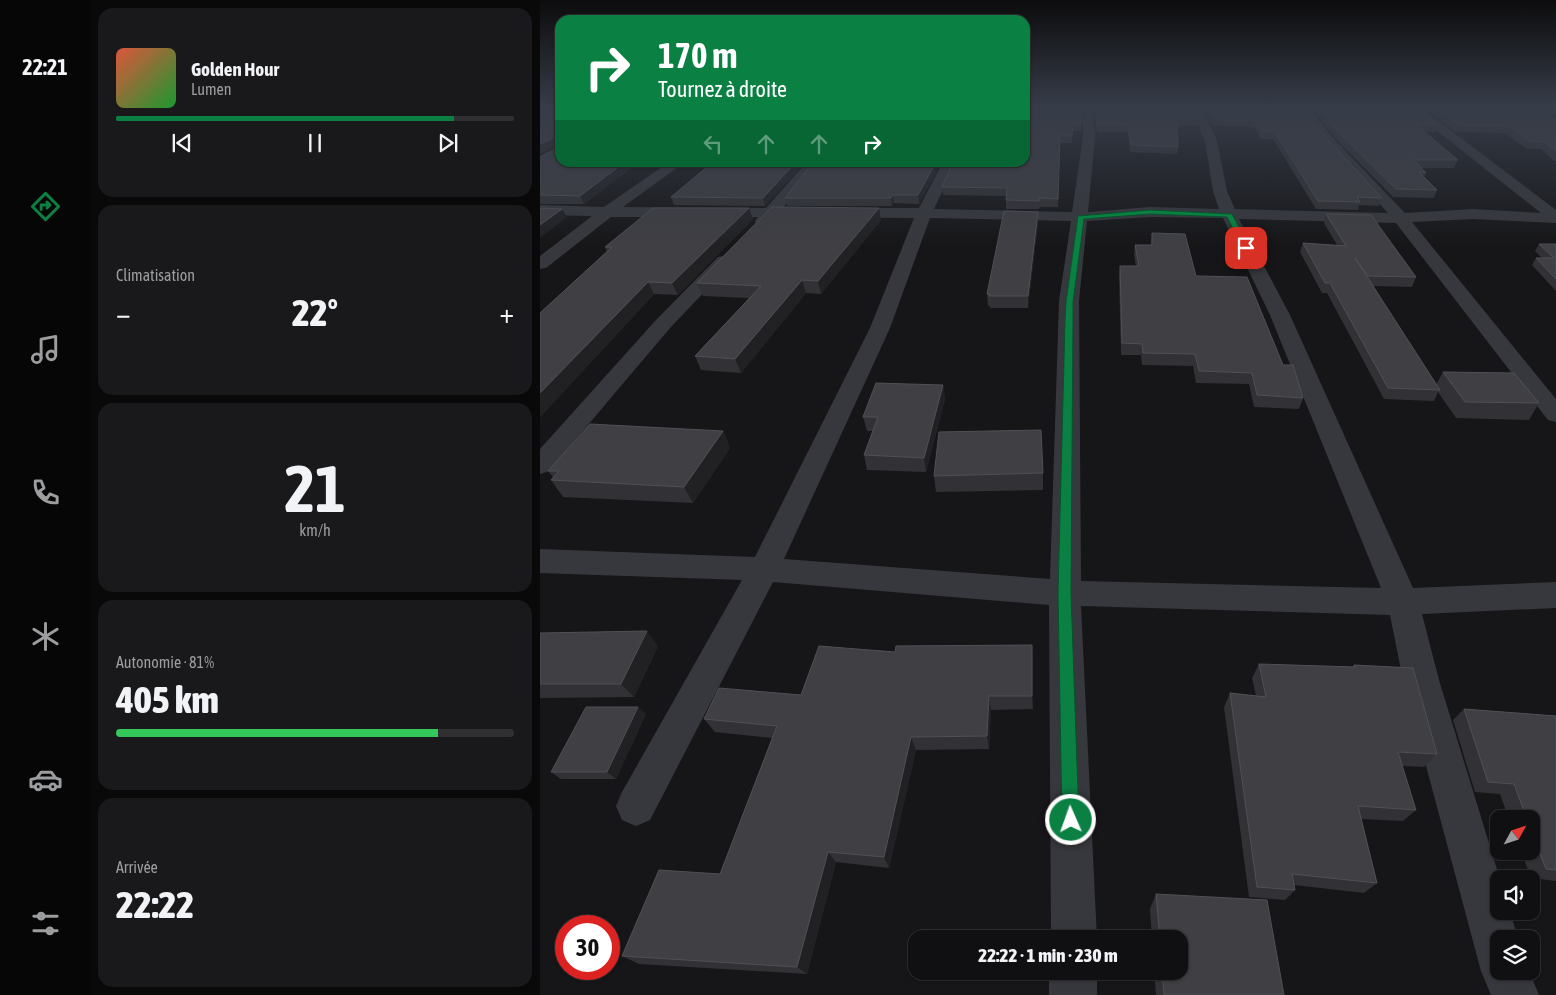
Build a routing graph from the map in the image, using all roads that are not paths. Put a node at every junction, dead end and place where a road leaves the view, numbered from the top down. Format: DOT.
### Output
graph roads {
  1 [pos="1087,153"];
  2 [pos="1213,153"];
  3 [pos="1341,153"];
  4 [pos="1471,153"];
  5 [pos="672,167"];
  6 [pos="811,167"];
  7 [pos="947,167"];
  8 [pos="540,210"];
  9 [pos="607,212"];
  10 [pos="770,213"];
  11 [pos="924,213"];
  12 [pos="1229,215"];
  13 [pos="1081,217"];
  14 [pos="1401,218"];
  15 [pos="1556,218"];
  16 [pos="540,264"];
  17 [pos="1556,415"];
  18 [pos="540,465"];
  19 [pos="540,561"];
  20 [pos="764,570"];
  21 [pos="1065,593"];
  22 [pos="1556,595"];
  23 [pos="1403,602"];
  24 [pos="636,806"];
  25 [pos="1074,930"];
  26 [pos="1492,930"];
  27 [pos="1074,980"];
  28 [pos="1509,980"];
  29 [pos="1073,995"];
  30 [pos="1515,995"];
  1 -- 13 [label="street"];
  2 -- 12 [label="street"];
  3 -- 14 [label="street"];
  4 -- 15 [label="street"];
  5 -- 9 [label="street"];
  6 -- 10 [label="street"];
  7 -- 11 [label="street"];
  8 -- 9 [label="street"];
  9 -- 10 [label="street"];
  9 -- 16 [label="street"];
  10 -- 11 [label="street"];
  10 -- 18 [label="street"];
  11 -- 13 [label="street"];
  11 -- 20 [label="street"];
  12 -- 13 [label="street"];
  12 -- 14 [label="street"];
  12 -- 23 [label="street"];
  13 -- 21 [label="street"];
  14 -- 15 [label="street"];
  14 -- 17 [label="street"];
  19 -- 20 [label="street"];
  20 -- 21 [label="street"];
  20 -- 24 [label="street"];
  21 -- 23 [label="street"];
  21 -- 25 [label="street"];
  22 -- 23 [label="street"];
  23 -- 26 [label="street"];
  27 -- 29 [label="street"];
  28 -- 30 [label="street"];
}
